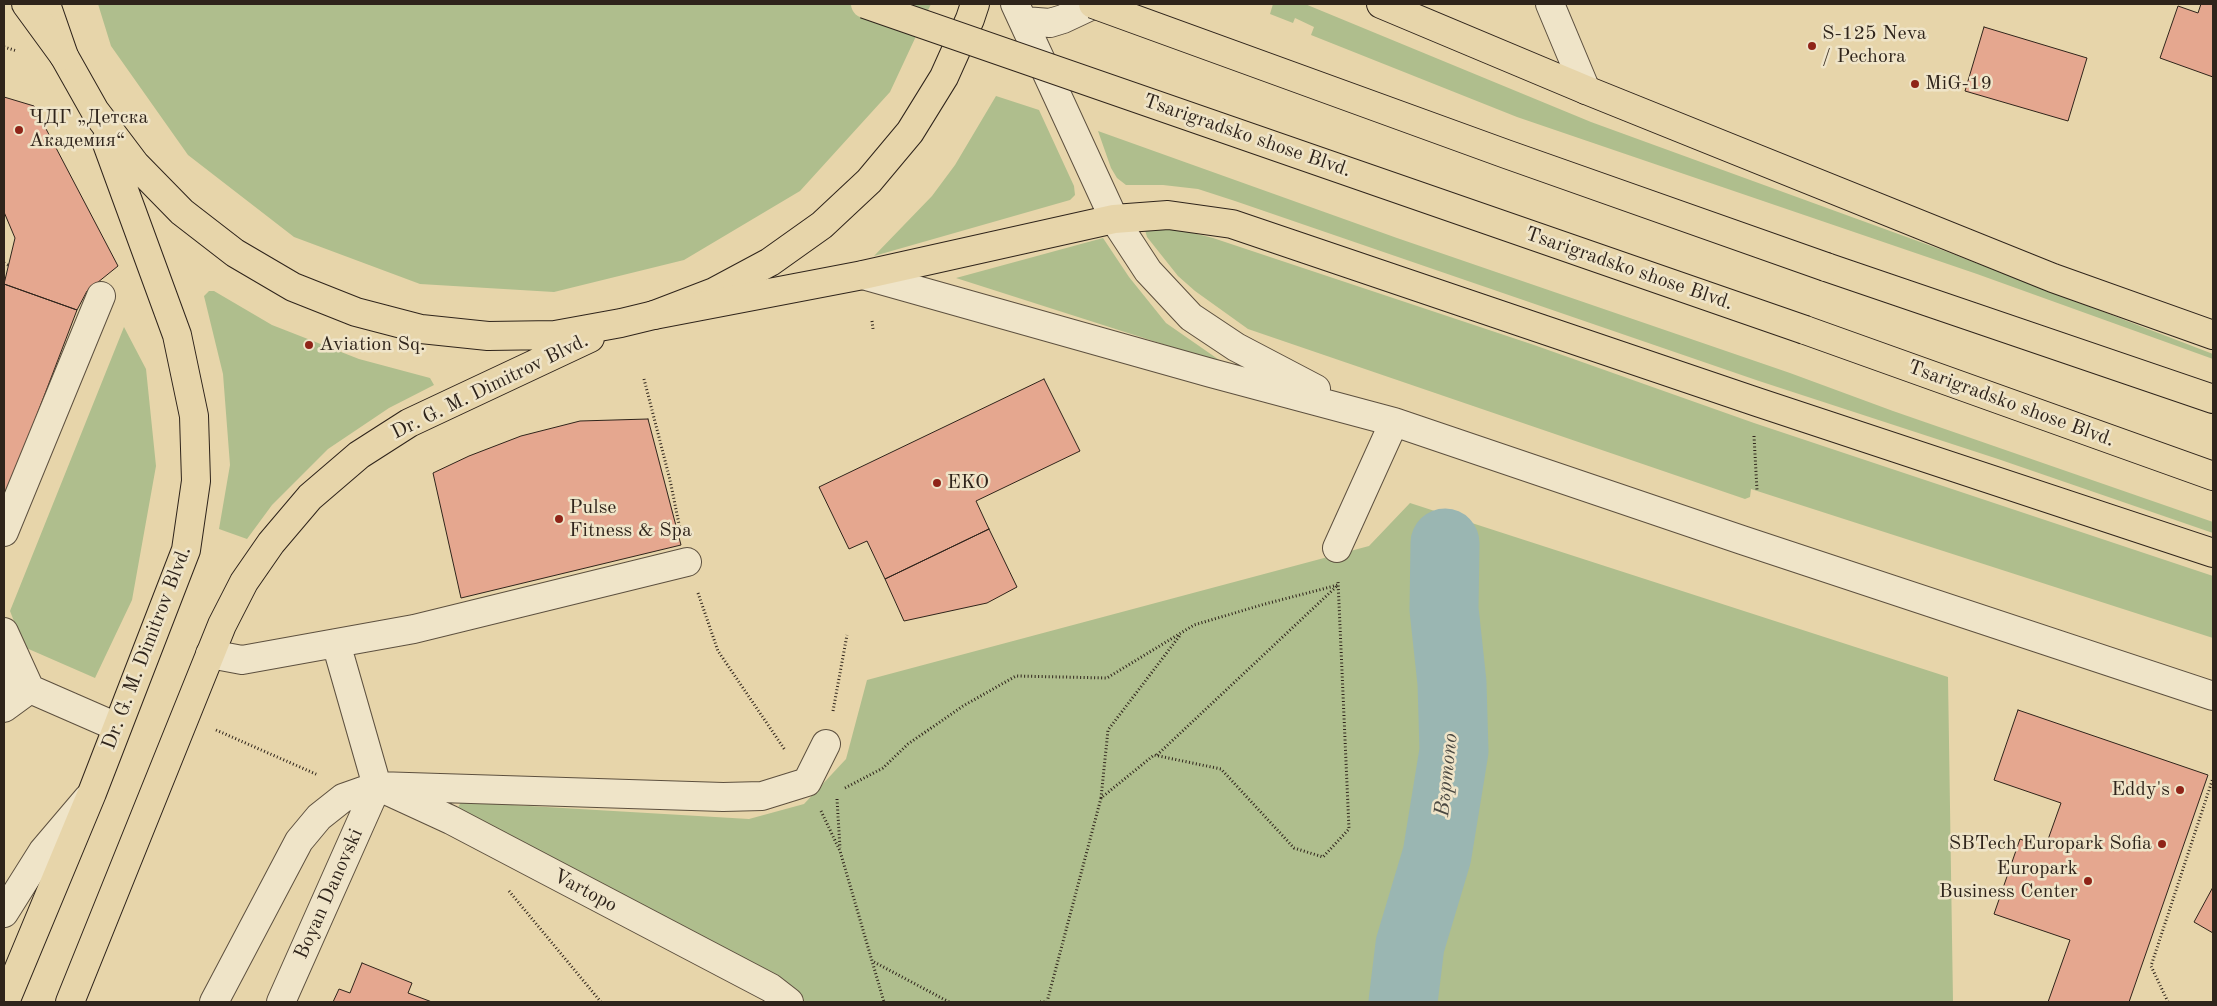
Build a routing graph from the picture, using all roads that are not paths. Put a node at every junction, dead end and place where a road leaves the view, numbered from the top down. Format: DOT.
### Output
graph roads {
  1 [pos="26,4"];
  2 [pos="46,4"];
  3 [pos="865,4"];
  4 [pos="975,4"];
  5 [pos="1094,4"];
  6 [pos="1381,4"];
  7 [pos="1550,4"];
  8 [pos="1019,12"];
  9 [pos="64,56"];
  10 [pos="1586,90"];
  11 [pos="95,111"];
  12 [pos="1114,219"];
  13 [pos="864,275"];
  14 [pos="101,296"];
  15 [pos="654,314"];
  16 [pos="621,324"];
  17 [pos="2213,335"];
  18 [pos="2213,399"];
  19 [pos="1360,412"];
  20 [pos="1394,422"];
  21 [pos="2213,476"];
  22 [pos="4,532"];
  23 [pos="1337,548"];
  24 [pos="2213,553"];
  25 [pos="687,562"];
  26 [pos="4,632"];
  27 [pos="336,643"];
  28 [pos="210,654"];
  29 [pos="4,678"];
  30 [pos="30,689"];
  31 [pos="2213,696"];
  32 [pos="4,708"];
  33 [pos="117,727"];
  34 [pos="826,744"];
  35 [pos="367,790"];
  36 [pos="92,793"];
  37 [pos="4,913"];
  38 [pos="5,1002"];
  39 [pos="70,1002"];
  40 [pos="214,1002"];
  41 [pos="281,1002"];
  42 [pos="789,1002"];
  1 -- 9 [label="main road"];
  2 -- 9 [label="main road"];
  3 -- 21 [label="main road, Tsarigradsko shose Blvd., bridge"];
  4 -- 15 [label="main road"];
  5 -- 8 [label="street"];
  5 -- 18 [label="main road, bridge"];
  6 -- 10 [label="main road"];
  7 -- 10 [label="street"];
  8 -- 12 [label="street"];
  9 -- 11 [label="main road"];
  10 -- 17 [label="main road"];
  11 -- 16 [label="main road"];
  11 -- 33 [label="main road, Dr. G. M. Dimitrov Blvd."];
  12 -- 13 [label="main road"];
  12 -- 19 [label="street"];
  12 -- 24 [label="main road"];
  13 -- 15 [label="main road"];
  13 -- 19 [label="street"];
  14 -- 22 [label="street"];
  15 -- 16 [label="main road"];
  16 -- 28 [label="main road, Dr. G. M. Dimitrov Blvd."];
  19 -- 20 [label="street"];
  20 -- 23 [label="street"];
  20 -- 31 [label="street"];
  25 -- 27 [label="street"];
  26 -- 30 [label="street"];
  27 -- 28 [label="street"];
  27 -- 35 [label="street"];
  28 -- 39 [label="main road, Dr. G. M. Dimitrov Blvd."];
  29 -- 30 [label="street"];
  30 -- 32 [label="street"];
  30 -- 33 [label="street"];
  33 -- 36 [label="main road, Dr. G. M. Dimitrov Blvd."];
  34 -- 35 [label="street"];
  35 -- 40 [label="street"];
  35 -- 41 [label="street, Boyan Danovski"];
  35 -- 42 [label="street, Vartopo"];
  36 -- 37 [label="street"];
  36 -- 38 [label="main road, Dr. G. M. Dimitrov Blvd."];
}
